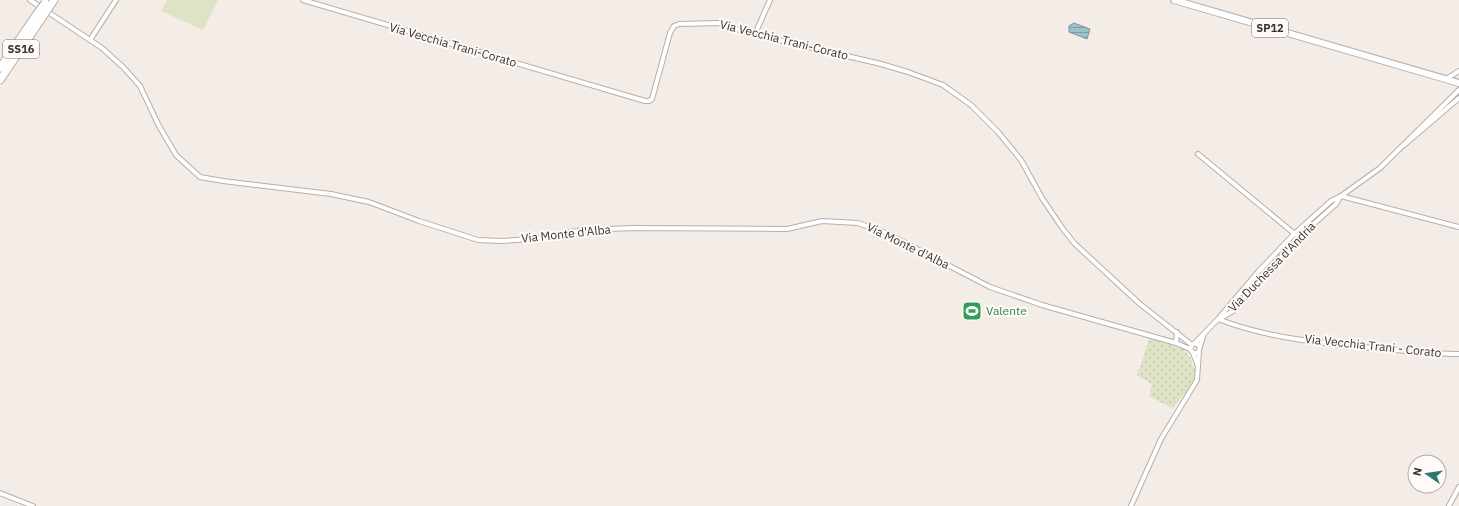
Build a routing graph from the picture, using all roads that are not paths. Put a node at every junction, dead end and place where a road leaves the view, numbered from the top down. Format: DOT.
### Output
graph roads {
  1 [pos="30,0"];
  2 [pos="116,0"];
  3 [pos="303,0"];
  4 [pos="770,0"];
  5 [pos="1174,0"];
  6 [pos="49,2"];
  7 [pos="39,17"];
  8 [pos="754,34"];
  9 [pos="90,40"];
  10 [pos="0,68"];
  11 [pos="1459,71"];
  12 [pos="1446,79"];
  13 [pos="0,80"];
  14 [pos="1458,82"];
  15 [pos="1458,91"];
  16 [pos="1459,99"];
  17 [pos="1396,151"];
  18 [pos="1198,154"];
  19 [pos="1340,196"];
  20 [pos="1459,227"];
  21 [pos="1294,234"];
  22 [pos="1299,237"];
  23 [pos="1218,319"];
  24 [pos="1177,332"];
  25 [pos="1203,336"];
  26 [pos="1176,343"];
  27 [pos="1193,346"];
  28 [pos="1200,349"];
  29 [pos="1193,353"];
  30 [pos="1459,354"];
  31 [pos="1199,370"];
  32 [pos="1459,487"];
  33 [pos="0,493"];
  34 [pos="34,506"];
  35 [pos="1131,506"];
  36 [pos="1449,506"];
  1 -- 9 [label="street, Via Monte d'Alba"];
  2 -- 9 [label="street"];
  3 -- 8 [label="street, Via Vecchia Trani-Corato"];
  4 -- 8 [label="street"];
  5 -- 12 [label="main road, SP12"];
  6 -- 7 [label="highway, SS16, bridge"];
  7 -- 10 [label="highway, SS16"];
  7 -- 13 [label="highway, SS16"];
  8 -- 24 [label="street, Via Vecchia Trani-Corato"];
  9 -- 26 [label="street, Via Monte d'Alba"];
  11 -- 12 [label="street"];
  11 -- 14 [label="street"];
  12 -- 14 [label="main road, SP12"];
  15 -- 16 [label="street"];
  15 -- 17 [label="street, Via Duchessa d'Andria"];
  16 -- 17 [label="street, Via Duchessa d'Andria"];
  17 -- 19 [label="street, Via Duchessa d'Andria"];
  18 -- 21 [label="street"];
  19 -- 20 [label="street"];
  19 -- 21 [label="street, Via Duchessa d'Andria"];
  19 -- 22 [label="street, Via Duchessa d'Andria"];
  21 -- 22 [label="street"];
  21 -- 23 [label="street, Via Duchessa d'Andria"];
  22 -- 23 [label="street, Via Duchessa d'Andria"];
  23 -- 25 [label="street, Via Duchessa d'Andria"];
  23 -- 30 [label="street, Via Vecchia Trani - Corato"];
  24 -- 26 [label="street"];
  24 -- 27 [label="street, Via Vecchia Trani-Corato"];
  25 -- 27 [label="street, Via Duchessa d'Andria"];
  25 -- 28 [label="street, Via Duchessa d'Andria"];
  26 -- 27 [label="street, Via Monte d'Alba"];
  27 -- 28 [label="street"];
  27 -- 29 [label="street"];
  28 -- 29 [label="street"];
  28 -- 31 [label="street, Via Duchessa d'Andria"];
  29 -- 31 [label="street"];
  31 -- 35 [label="street, Via Duchessa d'Andria"];
  32 -- 36 [label="street"];
  33 -- 34 [label="street"];
}
